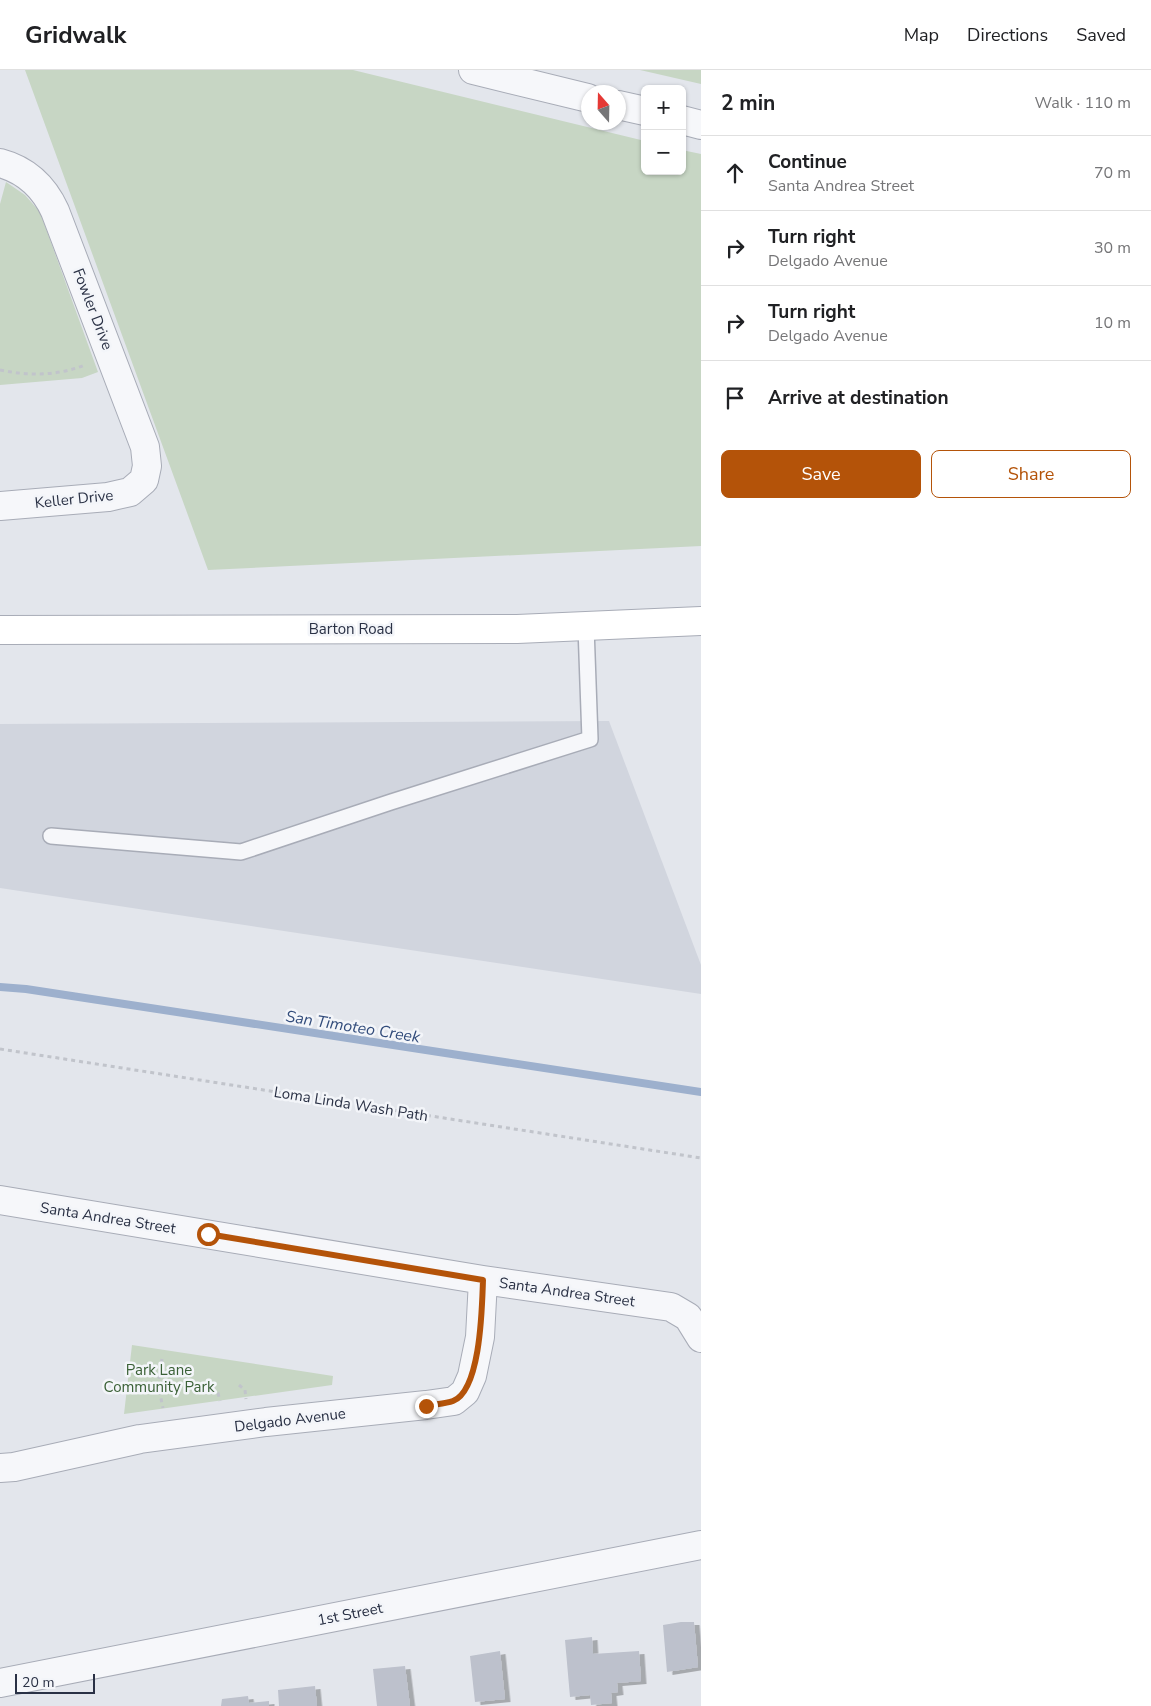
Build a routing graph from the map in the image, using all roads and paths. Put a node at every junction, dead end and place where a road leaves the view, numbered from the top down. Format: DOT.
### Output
graph roads {
  1 [pos="474,70"];
  2 [pos="581,96"];
  3 [pos="626,107"];
  4 [pos="641,110"];
  5 [pos="686,121"];
  6 [pos="701,125"];
  7 [pos="0,163"];
  8 [pos="93,362"];
  9 [pos="0,370"];
  10 [pos="144,480"];
  11 [pos="0,506"];
  12 [pos="701,621"];
  13 [pos="586,627"];
  14 [pos="0,630"];
  15 [pos="51,836"];
  16 [pos="0,1049"];
  17 [pos="701,1158"];
  18 [pos="0,1200"];
  19 [pos="483,1280"];
  20 [pos="695,1327"];
  21 [pos="162,1359"];
  22 [pos="204,1385"];
  23 [pos="220,1404"];
  24 [pos="164,1412"];
  25 [pos="0,1468"];
  26 [pos="701,1545"];
  27 [pos="0,1683"];
  1 -- 2 [label="street"];
  3 -- 4 [label="street"];
  5 -- 6 [label="street"];
  7 -- 10 [label="street, Fowler Drive"];
  8 -- 9 [label="path"];
  10 -- 11 [label="street, Keller Drive"];
  12 -- 13 [label="main road, Barton Road"];
  13 -- 14 [label="main road, Barton Road"];
  13 -- 15 [label="lane"];
  16 -- 17 [label="path, Loma Linda Wash Path"];
  18 -- 19 [label="street, Santa Andrea Street"];
  19 -- 20 [label="street, Santa Andrea Street"];
  19 -- 25 [label="street, Delgado Avenue"];
  21 -- 24 [label="path"];
  22 -- 23 [label="path"];
  26 -- 27 [label="street, 1st Street"];
}
